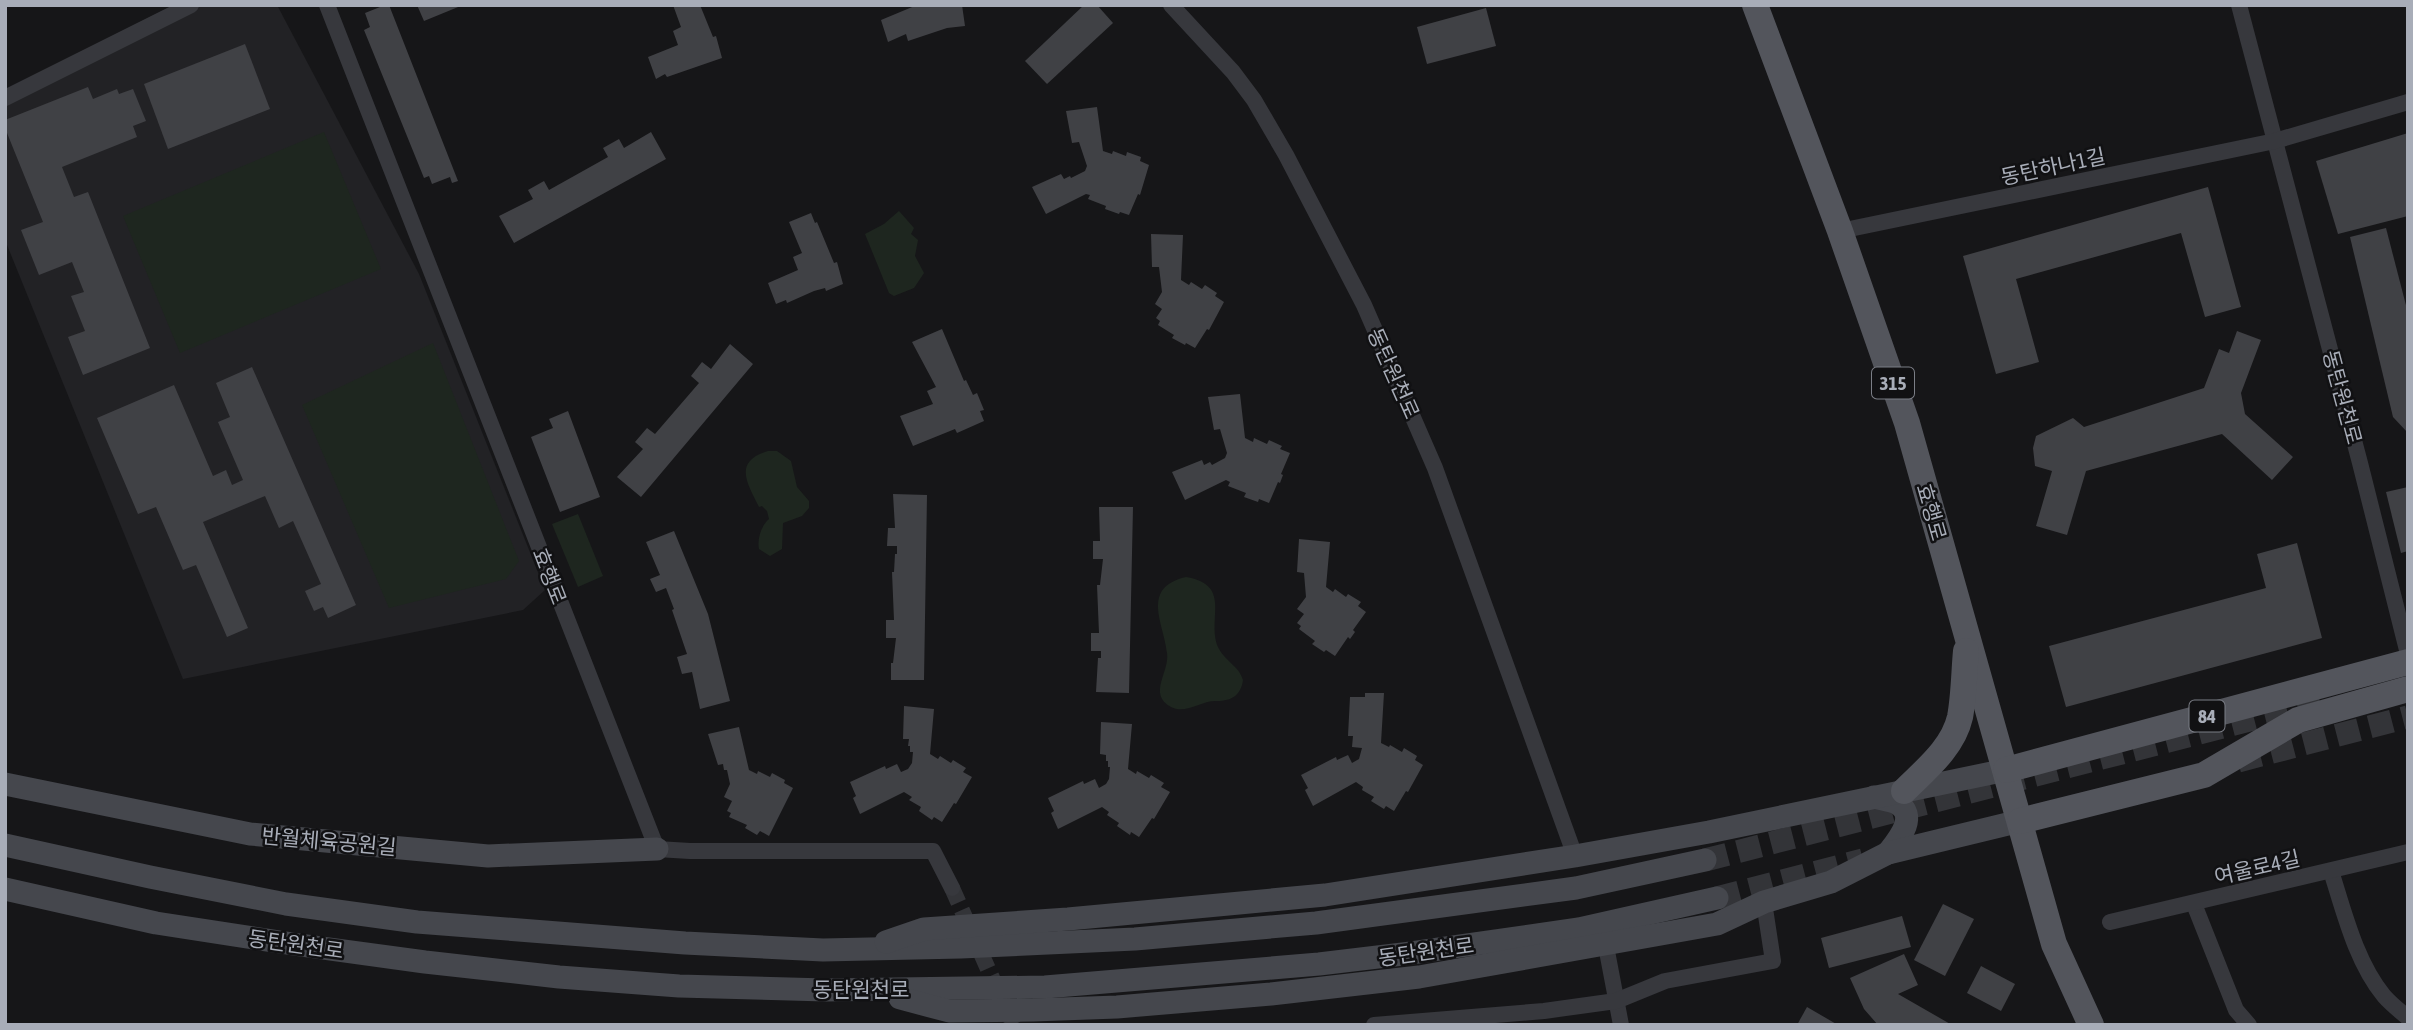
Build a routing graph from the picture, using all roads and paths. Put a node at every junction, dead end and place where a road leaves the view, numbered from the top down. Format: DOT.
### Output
graph roads {
  1 [pos="191,5"];
  2 [pos="327,5"];
  3 [pos="1171,5"];
  4 [pos="1755,5"];
  5 [pos="2239,5"];
  6 [pos="5,98"];
  7 [pos="2408,102"];
  8 [pos="2275,141"];
  9 [pos="1840,231"];
  10 [pos="1967,635"];
  11 [pos="2408,654"];
  12 [pos="2408,662"];
  13 [pos="2408,689"];
  14 [pos="2006,770"];
  15 [pos="5,784"];
  16 [pos="1904,791"];
  17 [pos="1874,797"];
  18 [pos="2020,821"];
  19 [pos="5,845"];
  20 [pos="657,849"];
  21 [pos="2408,852"];
  22 [pos="1888,853"];
  23 [pos="1575,856"];
  24 [pos="1705,860"];
  25 [pos="2330,871"];
  26 [pos="952,888"];
  27 [pos="5,889"];
  28 [pos="1717,898"];
  29 [pos="1764,902"];
  30 [pos="2194,904"];
  31 [pos="2110,922"];
  32 [pos="1606,946"];
  33 [pos="866,949"];
  34 [pos="870,990"];
  35 [pos="1616,1001"];
  36 [pos="2408,1018"];
  37 [pos="1622,1024"];
  38 [pos="1374,1025"];
  39 [pos="2091,1025"];
  40 [pos="2249,1025"];
  1 -- 6 [label="street"];
  2 -- 20 [label="street, 효행로"];
  3 -- 23 [label="street, 동탄원천로"];
  4 -- 9 [label="main road, 효행로 / 315"];
  5 -- 8 [label="street"];
  7 -- 8 [label="street, 동탄하나1길"];
  8 -- 9 [label="street, 동탄하나1길"];
  8 -- 11 [label="street, 동탄원천로"];
  9 -- 10 [label="main road, 효행로 / 315"];
  10 -- 14 [label="main road, 효행로 / 315"];
  10 -- 16 [label="main road"];
  12 -- 14 [label="main road, 84"];
  13 -- 18 [label="main road, 84"];
  14 -- 16 [label="main road"];
  14 -- 18 [label="main road, 효행로"];
  15 -- 20 [label="main road, 반월체육공원길"];
  16 -- 17 [label="main road"];
  17 -- 22 [label="main road"];
  17 -- 23 [label="main road"];
  18 -- 22 [label="main road"];
  18 -- 39 [label="main road, 효행로"];
  19 -- 33 [label="main road, 동탄원천로"];
  20 -- 26 [label="street"];
  21 -- 25 [label="street, 여울로4길"];
  22 -- 29 [label="main road"];
  23 -- 33 [label="main road"];
  24 -- 33 [label="main road, 동탄원천로"];
  25 -- 30 [label="street, 여울로4길"];
  25 -- 36 [label="street, 여울로4길"];
  27 -- 34 [label="main road, 동탄원천로"];
  28 -- 34 [label="main road, 동탄원천로"];
  29 -- 32 [label="main road"];
  29 -- 35 [label="street"];
  30 -- 31 [label="street, 여울로4길"];
  30 -- 40 [label="street, 여울로4길"];
  32 -- 34 [label="main road"];
  32 -- 35 [label="street"];
  35 -- 37 [label="street"];
  35 -- 38 [label="street"];
}
